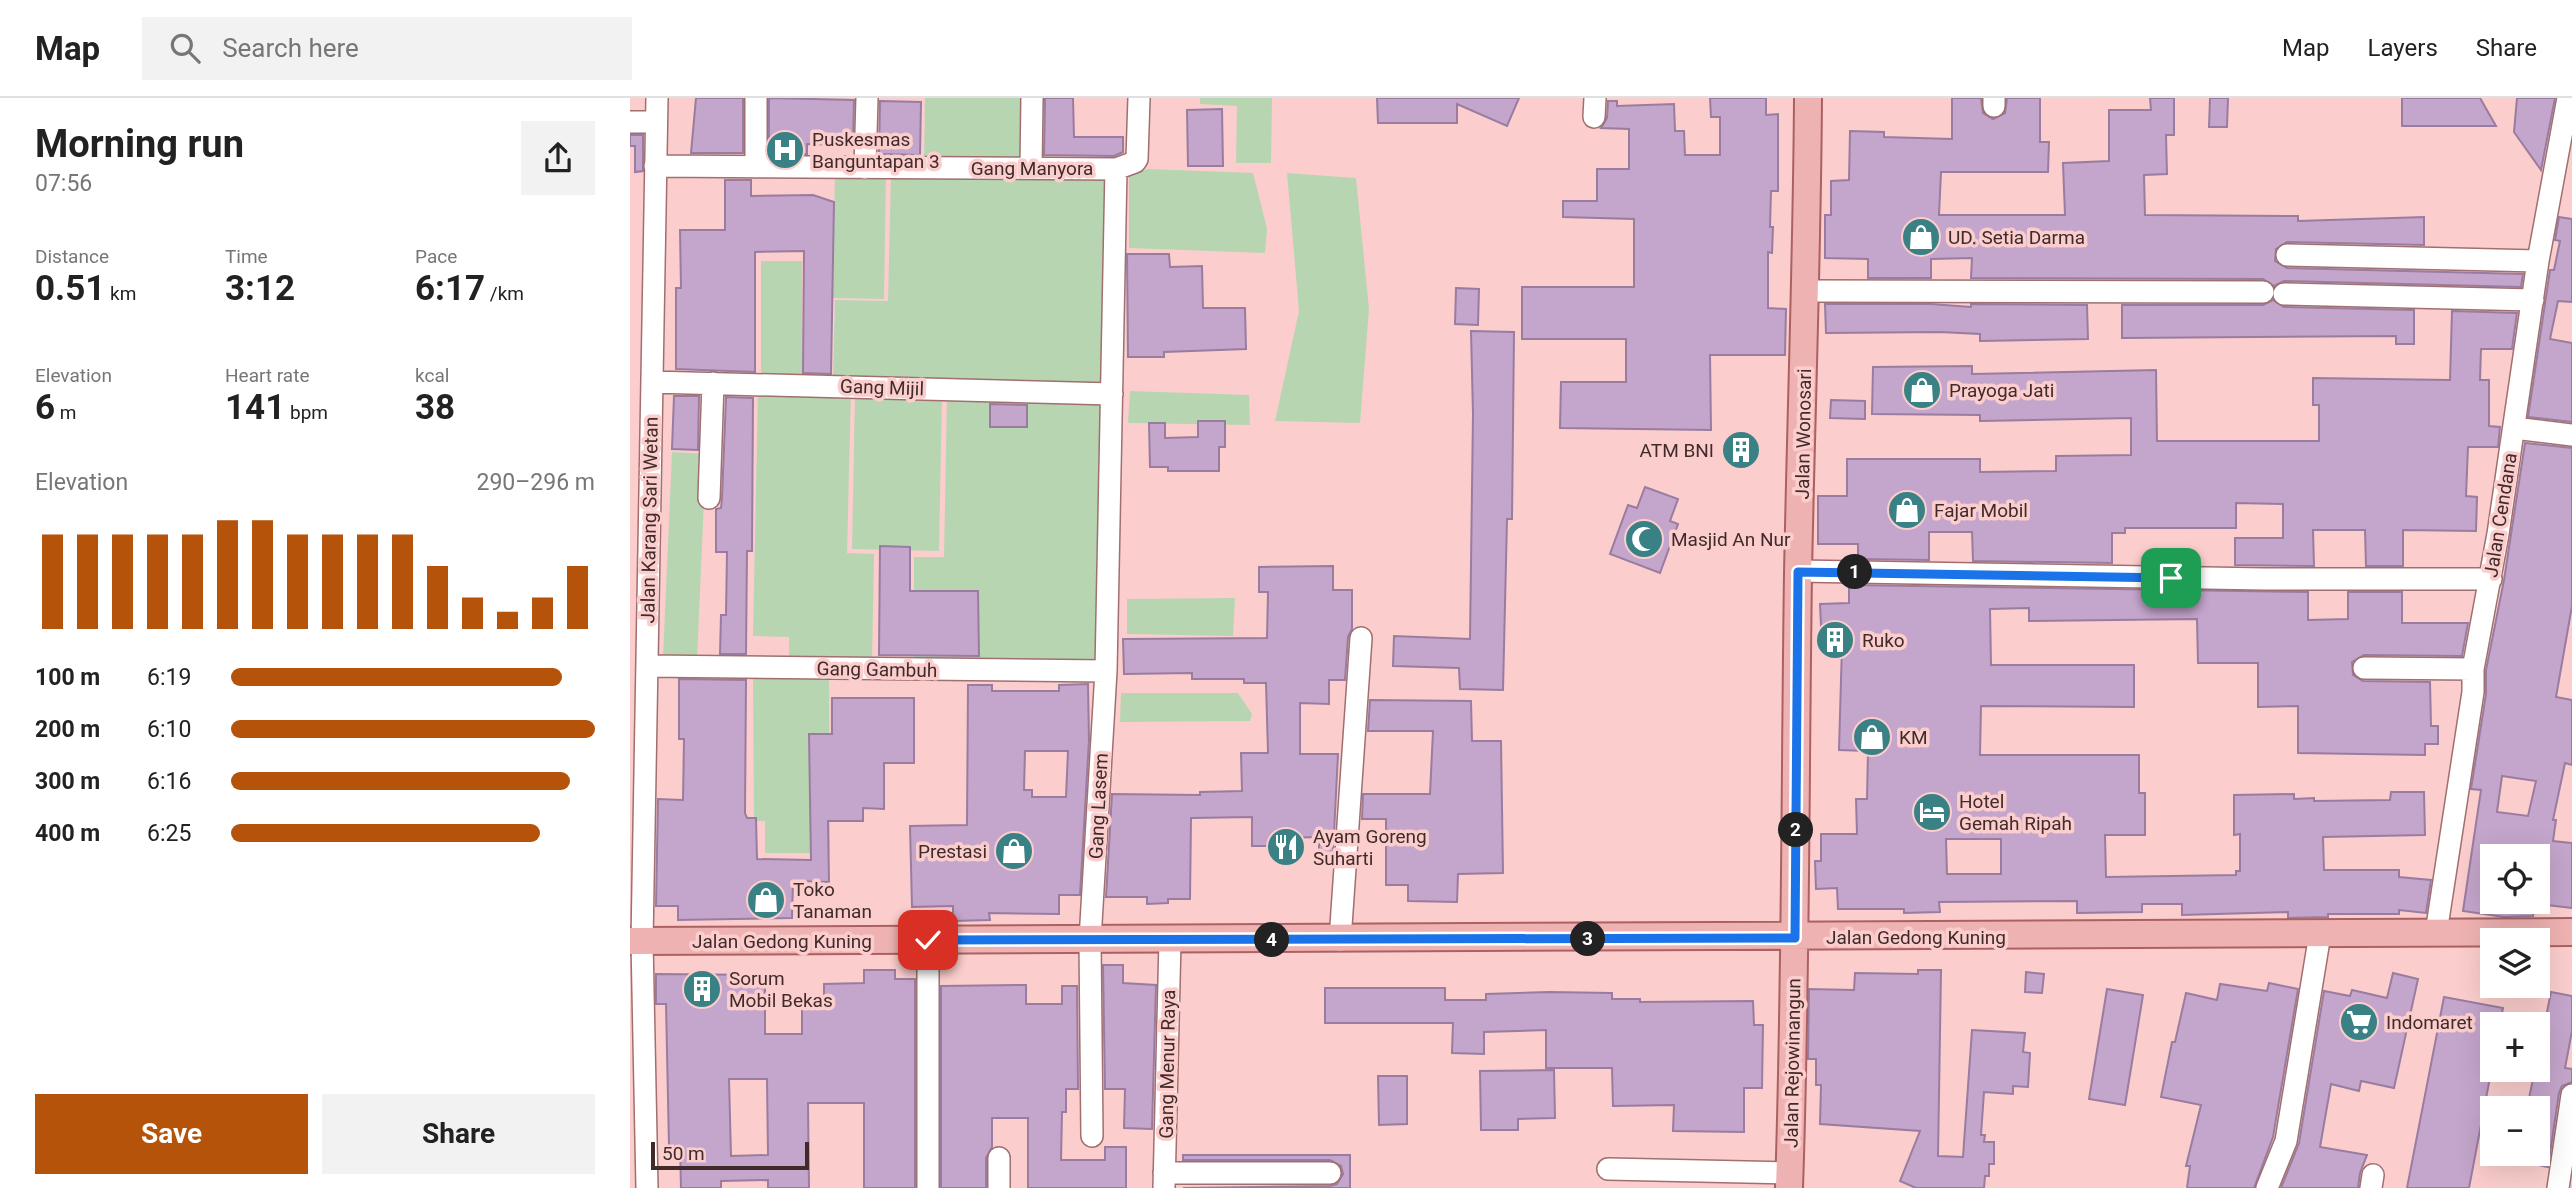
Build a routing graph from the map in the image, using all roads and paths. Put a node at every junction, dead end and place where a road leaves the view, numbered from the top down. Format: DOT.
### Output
graph roads {
  1 [pos="657,98"];
  2 [pos="756,98"];
  3 [pos="867,98"];
  4 [pos="1032,98"];
  5 [pos="1139,98"];
  6 [pos="1808,98"];
  7 [pos="2568,98"];
  8 [pos="630,122"];
  9 [pos="656,122"];
  10 [pos="655,166"];
  11 [pos="756,167"];
  12 [pos="865,167"];
  13 [pos="1031,168"];
  14 [pos="1116,169"];
  15 [pos="2562,194"];
  16 [pos="2287,255"];
  17 [pos="2538,261"];
  18 [pos="1807,291"];
  19 [pos="2533,300"];
  20 [pos="652,382"];
  21 [pos="713,383"];
  22 [pos="1112,394"];
  23 [pos="2514,428"];
  24 [pos="2572,435"];
  25 [pos="709,498"];
  26 [pos="640,519"];
  27 [pos="1798,572"];
  28 [pos="2491,579"];
  29 [pos="1361,638"];
  30 [pos="647,666"];
  31 [pos="2364,668"];
  32 [pos="2473,669"];
  33 [pos="1106,671"];
  34 [pos="2572,932"];
  35 [pos="2436,933"];
  36 [pos="2320,934"];
  37 [pos="1795,938"];
  38 [pos="928,940"];
  39 [pos="1090,940"];
  40 [pos="1170,940"];
  41 [pos="1340,940"];
  42 [pos="636,941"];
  43 [pos="637,1074"];
  44 [pos="2572,1095"];
  45 [pos="1092,1136"];
  46 [pos="999,1158"];
  47 [pos="1608,1169"];
  48 [pos="1330,1174"];
  49 [pos="1164,1180"];
  50 [pos="1789,1180"];
  51 [pos="647,1188"];
  52 [pos="928,1188"];
  53 [pos="999,1188"];
  54 [pos="2267,1188"];
  55 [pos="2558,1188"];
  1 -- 9 [label="street, Jalan Karang Sari Wetan"];
  2 -- 11 [label="street"];
  3 -- 12 [label="street"];
  4 -- 13 [label="street"];
  5 -- 14 [label="street"];
  6 -- 18 [label="main road, Jalan Wonosari"];
  7 -- 15 [label="street, Jalan Cendana"];
  8 -- 9 [label="street"];
  9 -- 10 [label="street, Jalan Karang Sari Wetan"];
  10 -- 11 [label="street, Gang Manyora"];
  10 -- 20 [label="street, Jalan Karang Sari Wetan"];
  11 -- 12 [label="street, Gang Manyora"];
  12 -- 13 [label="street, Gang Manyora"];
  13 -- 14 [label="street, Gang Manyora"];
  14 -- 22 [label="street, Gang Lasem"];
  15 -- 17 [label="street, Jalan Cendana"];
  16 -- 17 [label="street"];
  17 -- 19 [label="street, Jalan Cendana"];
  18 -- 19 [label="street"];
  18 -- 27 [label="main road, Jalan Wonosari"];
  19 -- 23 [label="street, Jalan Cendana"];
  20 -- 21 [label="street, Gang Mijil"];
  20 -- 26 [label="street, Jalan Karang Sari Wetan"];
  21 -- 22 [label="street, Gang Mijil"];
  21 -- 25 [label="street"];
  22 -- 33 [label="street, Gang Lasem"];
  23 -- 24 [label="street"];
  23 -- 28 [label="street, Jalan Cendana"];
  26 -- 30 [label="street, Jalan Karang Sari Wetan"];
  27 -- 28 [label="street"];
  27 -- 37 [label="main road, Jalan Wonosari"];
  28 -- 32 [label="street, Jalan Cendana"];
  29 -- 41 [label="street"];
  30 -- 33 [label="street, Gang Gambuh"];
  30 -- 42 [label="street, Jalan Karang Sari Wetan"];
  31 -- 32 [label="street"];
  32 -- 35 [label="street, Jalan Cendana"];
  33 -- 39 [label="street, Gang Lasem"];
  34 -- 35 [label="main road, Jalan Gedong Kuning"];
  35 -- 36 [label="main road, Jalan Gedong Kuning"];
  36 -- 37 [label="main road, Jalan Gedong Kuning"];
  36 -- 54 [label="street"];
  37 -- 41 [label="main road, Jalan Gedong Kuning"];
  37 -- 50 [label="main road, Jalan Rejowinangun"];
  38 -- 39 [label="main road, Jalan Gedong Kuning"];
  38 -- 42 [label="main road, Jalan Gedong Kuning"];
  38 -- 52 [label="street"];
  39 -- 40 [label="main road, Jalan Gedong Kuning"];
  39 -- 45 [label="street, Gang Lasem"];
  40 -- 41 [label="main road, Jalan Gedong Kuning"];
  40 -- 49 [label="street, Gang Menur Raya"];
  42 -- 43 [label="street, Jalan Karang Sari Wetan"];
  43 -- 51 [label="street, Jalan Karang Sari Wetan"];
  44 -- 55 [label="street"];
  46 -- 53 [label="street"];
  47 -- 50 [label="street"];
  48 -- 49 [label="street"];
}
